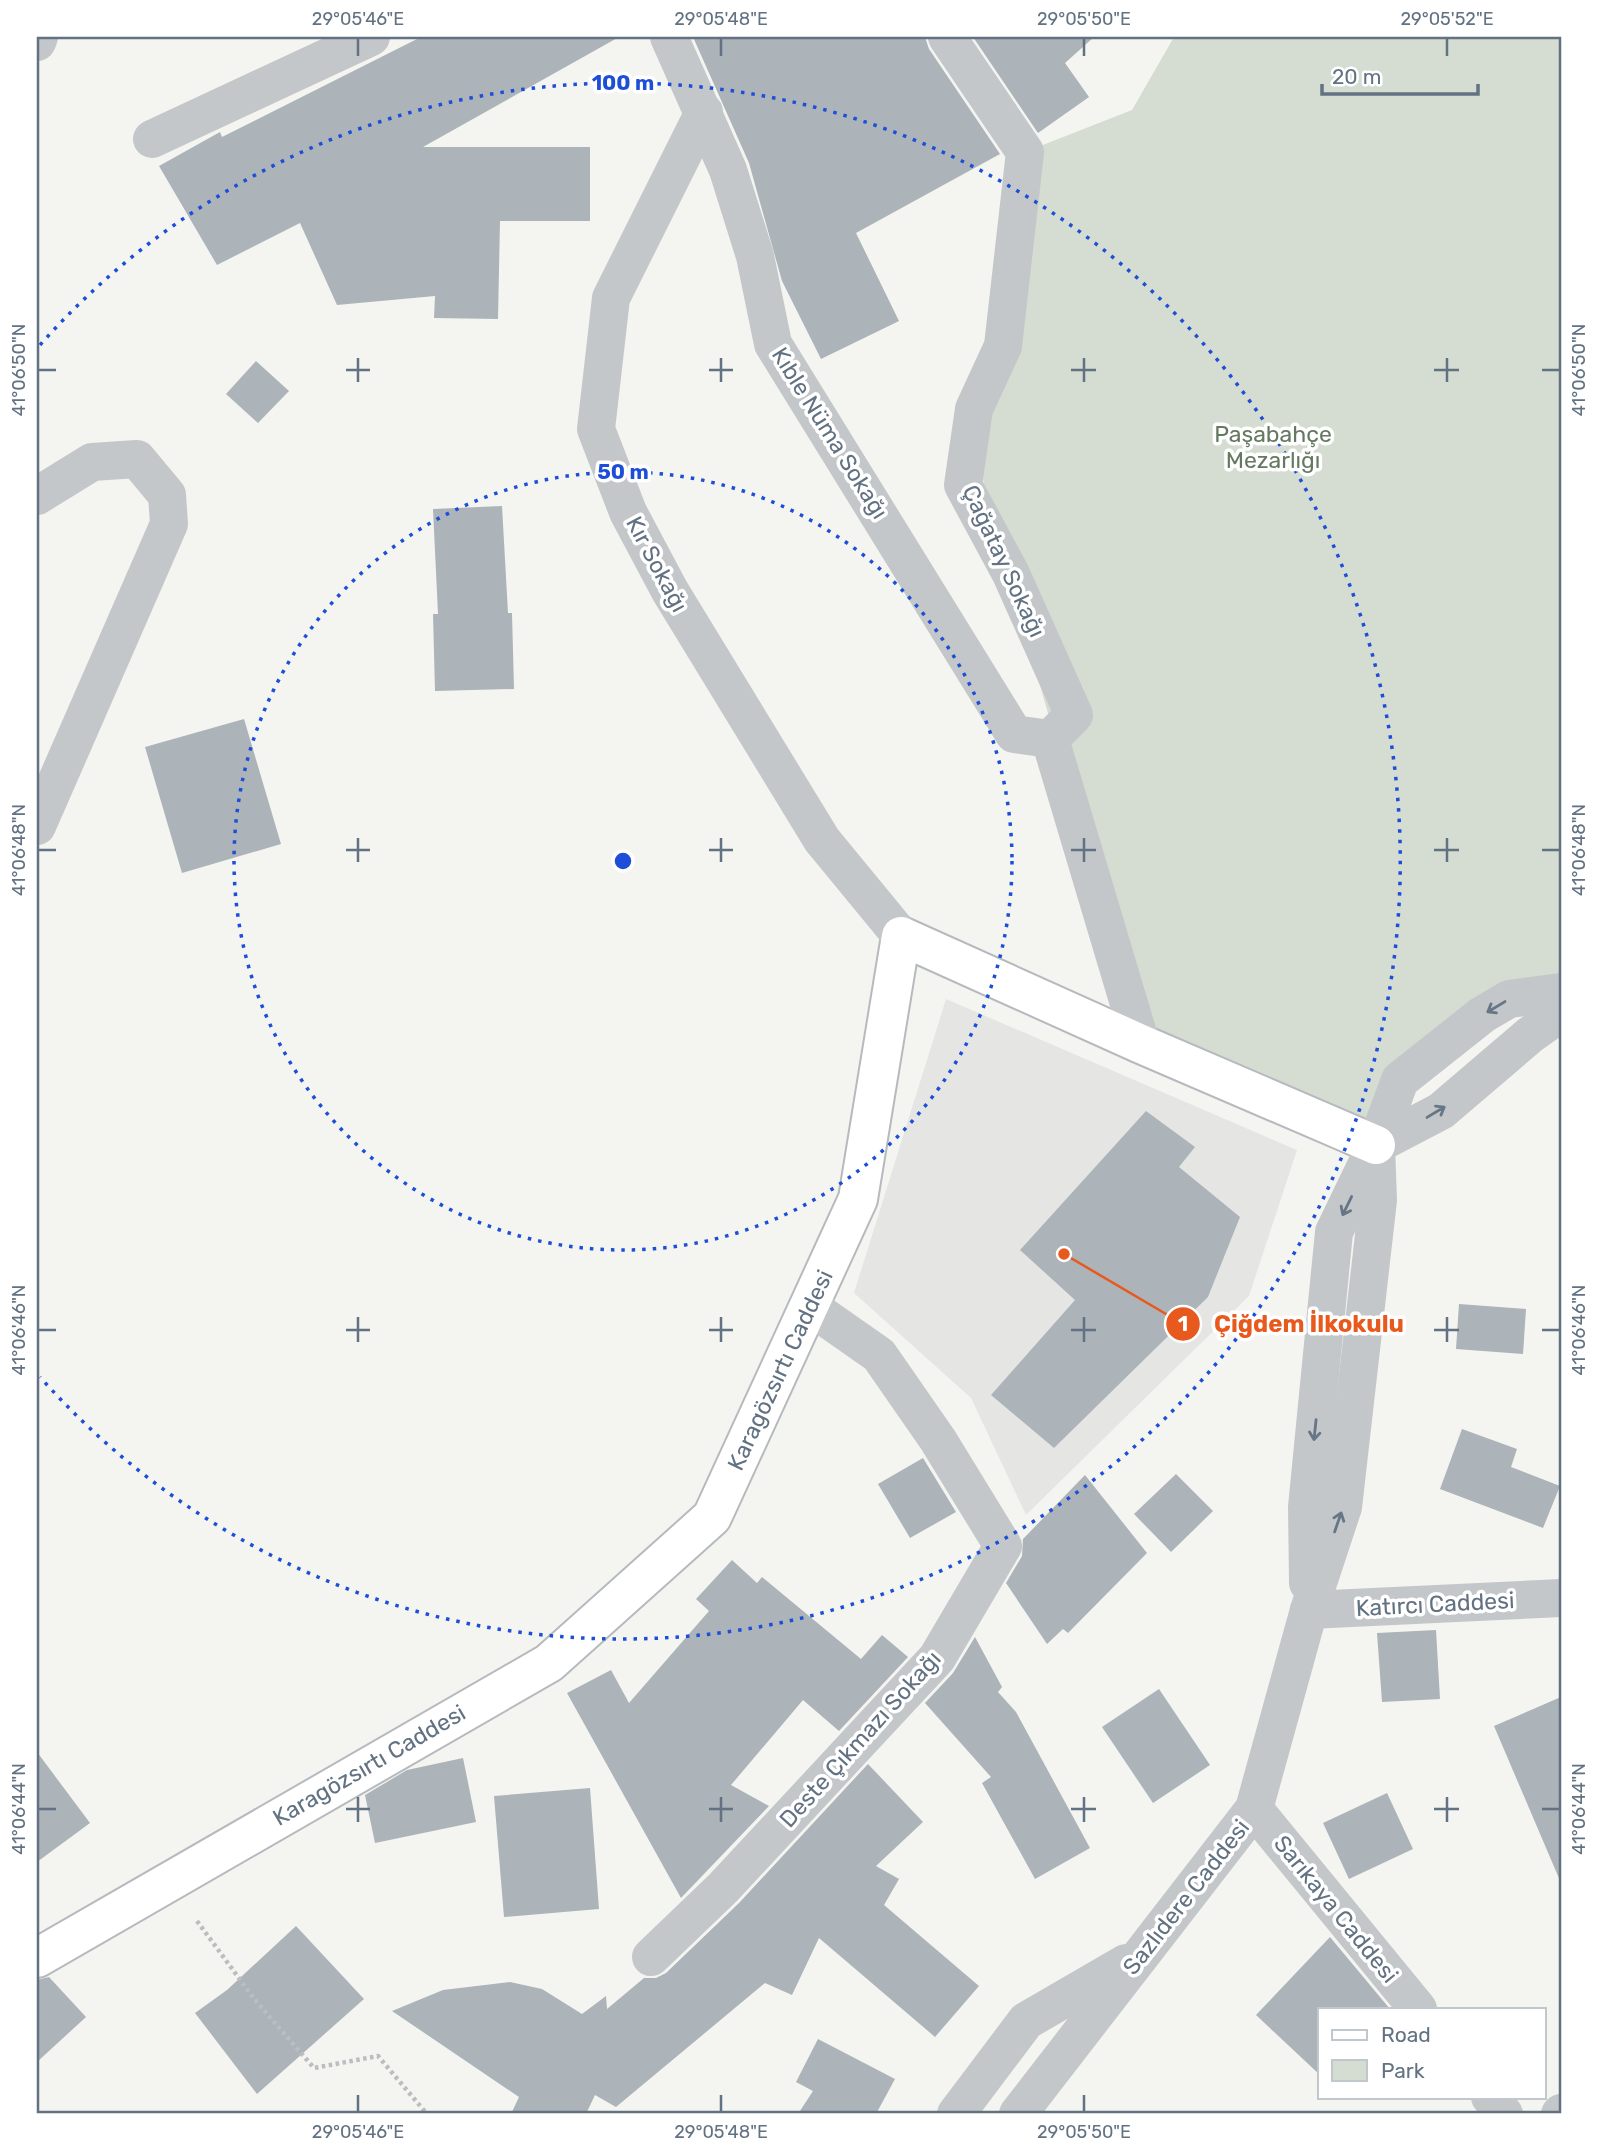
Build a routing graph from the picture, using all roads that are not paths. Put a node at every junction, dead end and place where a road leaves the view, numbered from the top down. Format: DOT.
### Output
graph roads {
  1 [pos="39,37"];
  2 [pos="669,37"];
  3 [pos="947,37"];
  4 [pos="359,39"];
  5 [pos="37,42"];
  6 [pos="704,112"];
  7 [pos="152,139"];
  8 [pos="37,496"];
  9 [pos="1050,739"];
  10 [pos="37,826"];
  11 [pos="901,936"];
  12 [pos="1561,992"];
  13 [pos="1561,1013"];
  14 [pos="1141,1044"];
  15 [pos="1376,1144"];
  16 [pos="809,1306"];
  17 [pos="1561,1598"];
  18 [pos="1309,1610"];
  19 [pos="1254,1809"];
  20 [pos="1142,1955"];
  21 [pos="651,1957"];
  22 [pos="37,1958"];
  23 [pos="1417,2008"];
  24 [pos="1491,2098"];
  25 [pos="956,2114"];
  26 [pos="1018,2114"];
  27 [pos="1504,2114"];
  1 -- 5 [label="street"];
  2 -- 6 [label="street, Kıble Nüma Sokağı"];
  3 -- 9 [label="street, Çağatay Sokağı"];
  4 -- 7 [label="street"];
  6 -- 9 [label="street, Kıble Nüma Sokağı"];
  6 -- 11 [label="street, Kır Sokağı"];
  8 -- 10 [label="street"];
  9 -- 14 [label="street"];
  11 -- 14 [label="street"];
  11 -- 16 [label="street, Karagözsırtı Caddesi"];
  12 -- 15 [label="street, one-way"];
  15 -- 13 [label="street, one-way"];
  14 -- 15 [label="street"];
  15 -- 18 [label="street, Sazlıdere Caddesi"];
  16 -- 21 [label="street, Deste Çıkmazı Sokağı"];
  16 -- 22 [label="street, Karagözsırtı Caddesi"];
  17 -- 18 [label="street, Katırcı Caddesi"];
  18 -- 19 [label="street, Sazlıdere Caddesi"];
  19 -- 20 [label="street, Sazlıdere Caddesi"];
  19 -- 23 [label="street, Sarıkaya Caddesi"];
  20 -- 25 [label="street"];
  20 -- 26 [label="street, Sazlıdere Caddesi"];
  24 -- 27 [label="street"];
}
